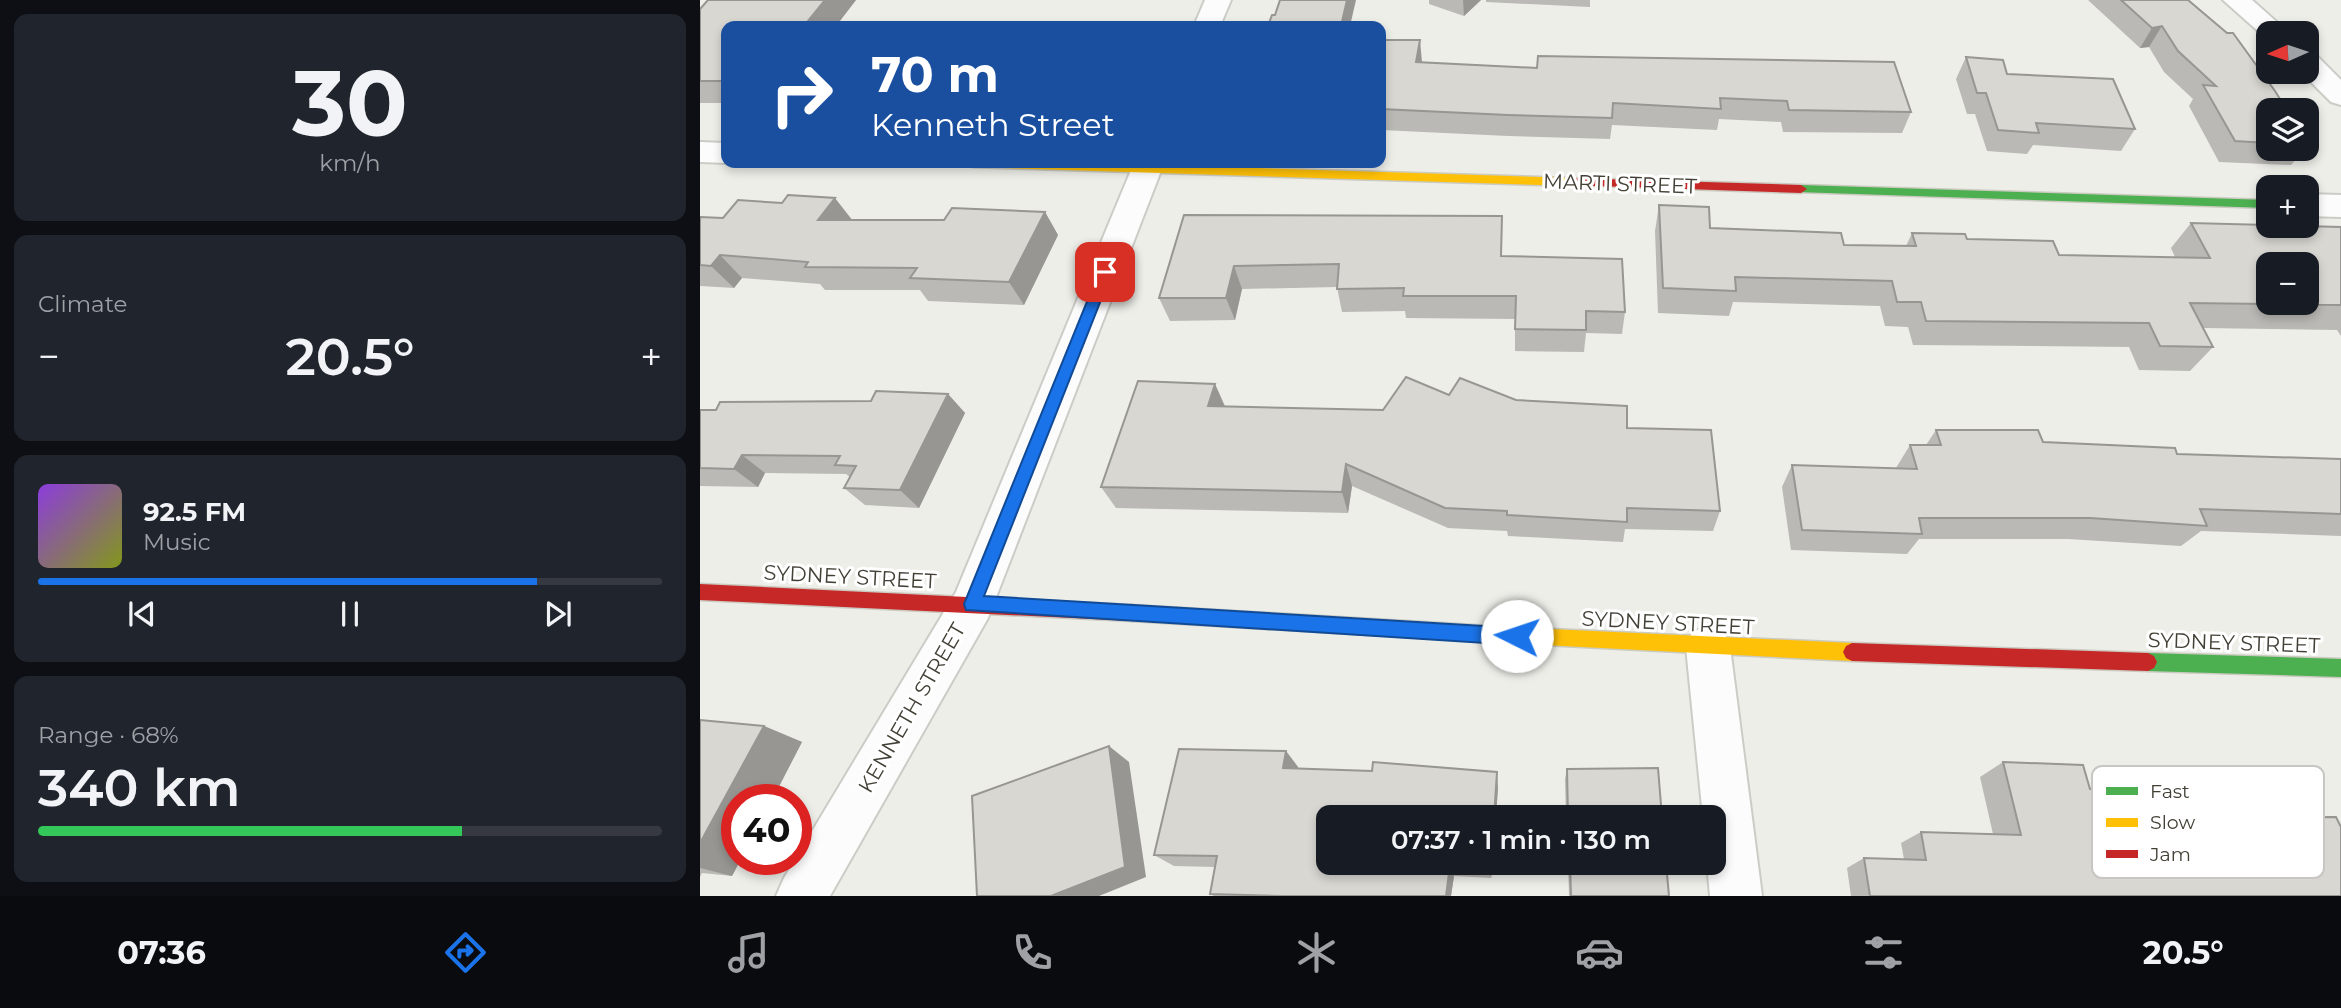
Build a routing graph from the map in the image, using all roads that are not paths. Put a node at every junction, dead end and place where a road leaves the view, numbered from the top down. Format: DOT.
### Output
graph roads {
  1 [pos="1218,0"];
  2 [pos="2236,0"];
  3 [pos="1209,21"];
  4 [pos="2261,21"];
  5 [pos="2319,74"];
  6 [pos="2341,96"];
  7 [pos="700,152"];
  8 [pos="721,153"];
  9 [pos="1147,168"];
  10 [pos="1207,168"];
  11 [pos="2256,204"];
  12 [pos="2319,205"];
  13 [pos="2341,206"];
  14 [pos="700,592"];
  15 [pos="973,604"];
  16 [pos="1708,647"];
  17 [pos="2341,668"];
  18 [pos="802,896"];
  19 [pos="1736,896"];
  1 -- 3 [label="street"];
  2 -- 4 [label="street"];
  5 -- 6 [label="street"];
  7 -- 8 [label="street"];
  9 -- 15 [label="street, KENNETH STREET"];
  10 -- 11 [label="street, MARTI STREET"];
  12 -- 13 [label="street"];
  14 -- 15 [label="street, SYDNEY STREET"];
  15 -- 16 [label="street, SYDNEY STREET"];
  15 -- 18 [label="street, KENNETH STREET"];
  16 -- 17 [label="street, SYDNEY STREET"];
  16 -- 19 [label="street"];
}
